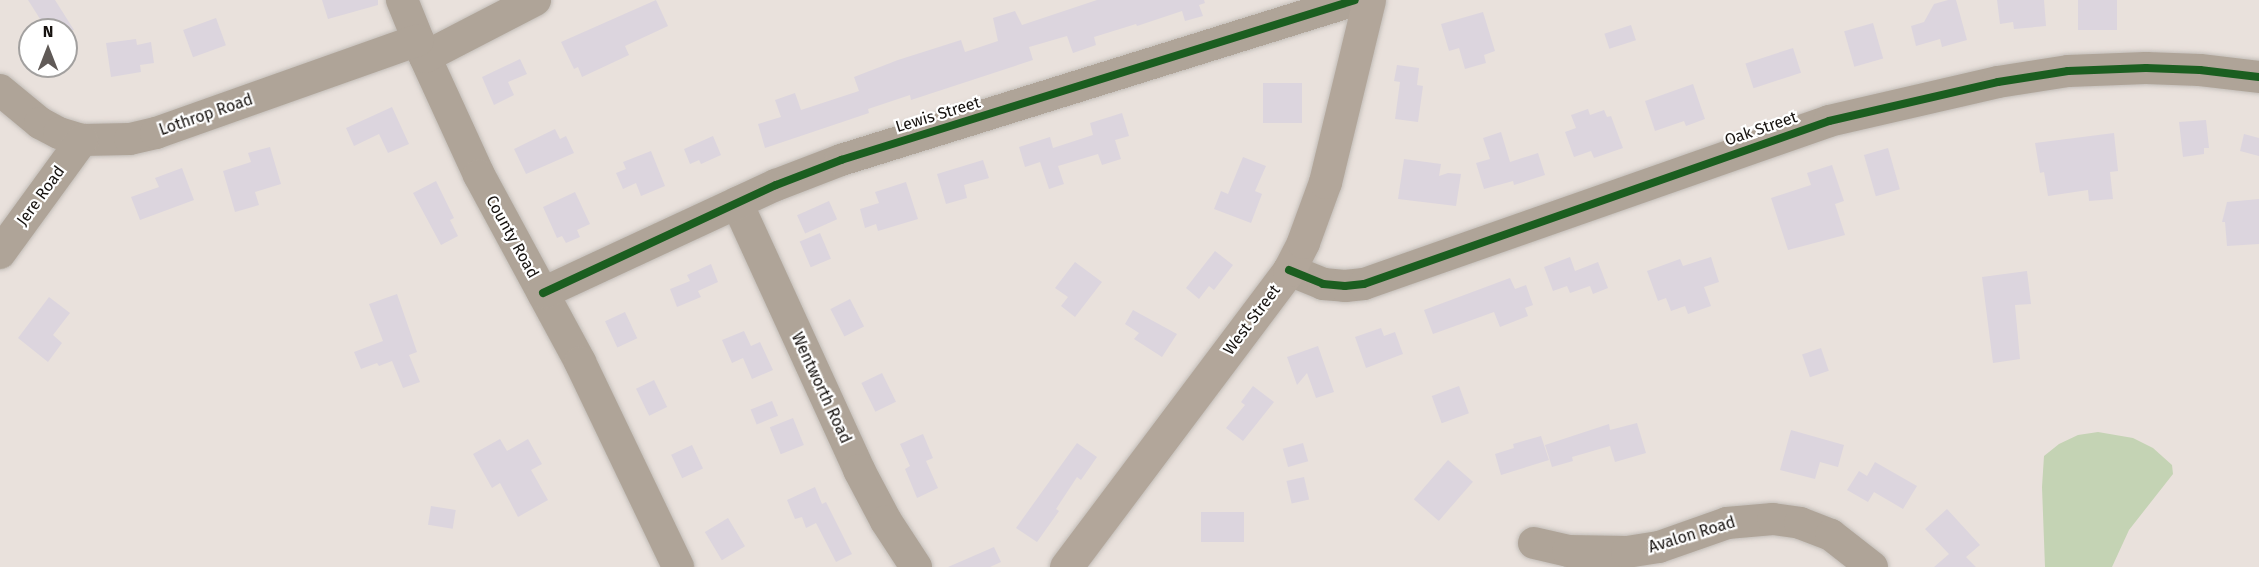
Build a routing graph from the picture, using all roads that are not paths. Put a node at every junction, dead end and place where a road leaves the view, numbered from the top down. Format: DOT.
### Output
graph roads {
  1 [pos="402,0"];
  2 [pos="535,0"];
  3 [pos="1355,0"];
  4 [pos="1369,0"];
  5 [pos="421,49"];
  6 [pos="2259,77"];
  7 [pos="0,90"];
  8 [pos="81,140"];
  9 [pos="737,203"];
  10 [pos="0,253"];
  11 [pos="1289,270"];
  12 [pos="543,293"];
  13 [pos="1534,543"];
  14 [pos="678,567"];
  15 [pos="916,567"];
  16 [pos="1066,567"];
  17 [pos="1872,567"];
  1 -- 5 [label="street, County Road"];
  2 -- 5 [label="street, Lothrop Road"];
  3 -- 9 [label="street, Lewis Street"];
  4 -- 11 [label="main road, West Street"];
  5 -- 8 [label="street, Lothrop Road"];
  5 -- 12 [label="street, County Road"];
  6 -- 11 [label="street, Oak Street"];
  7 -- 8 [label="street, Lothrop Road"];
  8 -- 10 [label="street, Jere Road"];
  9 -- 12 [label="street, Lewis Street"];
  9 -- 15 [label="street, Wentworth Road"];
  11 -- 16 [label="main road, West Street"];
  12 -- 14 [label="street, County Road"];
  13 -- 17 [label="street, Avalon Road"];
}
